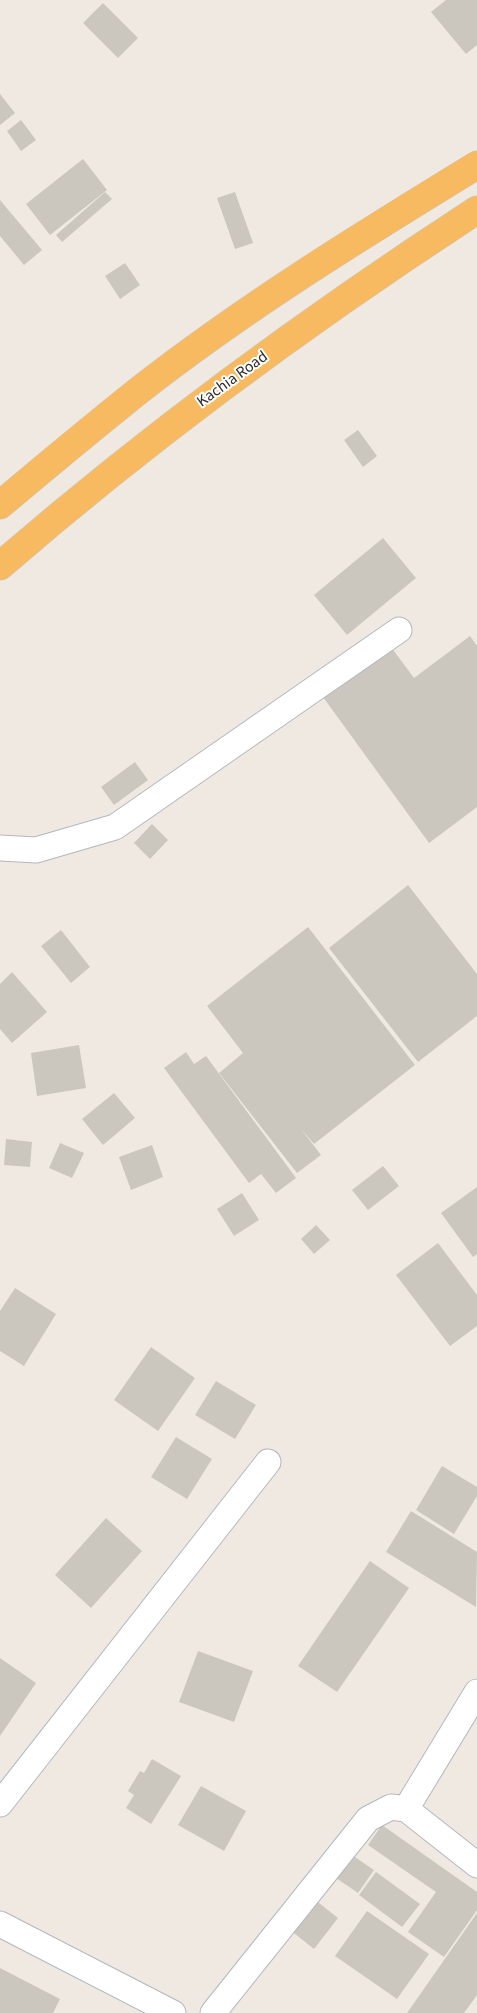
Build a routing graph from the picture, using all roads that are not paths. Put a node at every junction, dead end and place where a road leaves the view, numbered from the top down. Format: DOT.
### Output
graph roads {
  1 [pos="477,165"];
  2 [pos="477,210"];
  3 [pos="0,505"];
  4 [pos="0,566"];
  5 [pos="399,630"];
  6 [pos="0,848"];
  7 [pos="268,1462"];
  8 [pos="477,1692"];
  9 [pos="0,1804"];
  10 [pos="406,1809"];
  11 [pos="477,1865"];
  12 [pos="0,1924"];
  13 [pos="173,2013"];
  14 [pos="213,2013"];
  1 -- 3 [label="highway"];
  2 -- 4 [label="highway, Kachia Road"];
  5 -- 6 [label="street"];
  7 -- 9 [label="street"];
  8 -- 10 [label="street"];
  10 -- 11 [label="street"];
  10 -- 14 [label="street"];
  12 -- 13 [label="street"];
}
